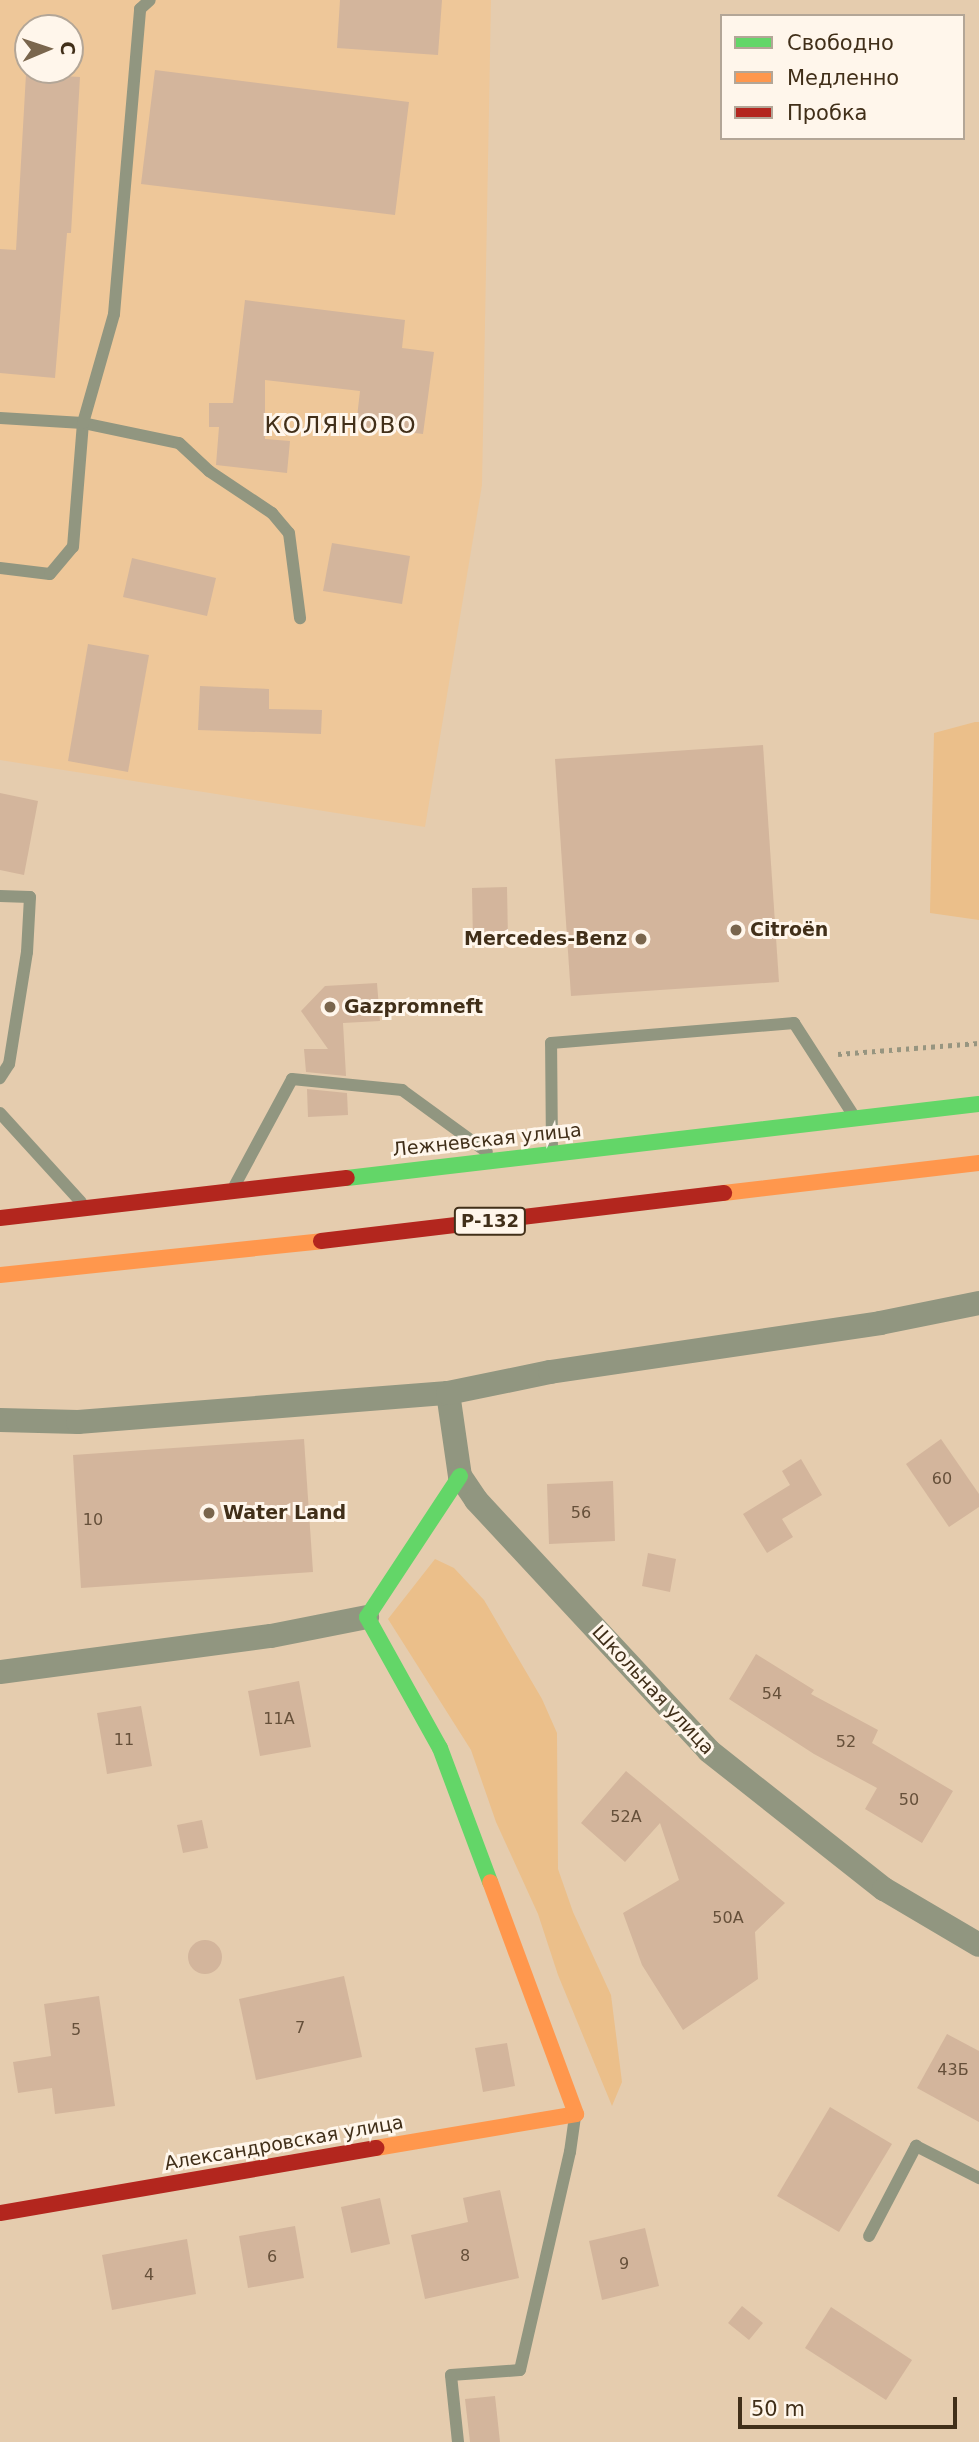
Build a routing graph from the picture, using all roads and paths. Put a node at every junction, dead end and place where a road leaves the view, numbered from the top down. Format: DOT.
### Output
graph roads {
  1 [pos="150,0"];
  2 [pos="0,418"];
  3 [pos="83,423"];
  4 [pos="0,568"];
  5 [pos="300,618"];
  6 [pos="0,896"];
  7 [pos="979,1043"];
  8 [pos="816,1055"];
  9 [pos="0,1078"];
  10 [pos="979,1104"];
  11 [pos="0,1113"];
  12 [pos="855,1119"];
  13 [pos="552,1154"];
  14 [pos="499,1160"];
  15 [pos="979,1163"];
  16 [pos="233,1190"];
  17 [pos="86,1208"];
  18 [pos="0,1218"];
  19 [pos="0,1275"];
  20 [pos="979,1303"];
  21 [pos="448,1393"];
  22 [pos="0,1420"];
  23 [pos="460,1476"];
  24 [pos="367,1617"];
  25 [pos="0,1672"];
  26 [pos="979,1945"];
  27 [pos="576,2113"];
  28 [pos="979,2178"];
  29 [pos="0,2213"];
  30 [pos="869,2236"];
  31 [pos="458,2442"];
  1 -- 3 [label="lane"];
  2 -- 3 [label="lane"];
  3 -- 4 [label="lane"];
  3 -- 5 [label="lane"];
  6 -- 9 [label="lane"];
  7 -- 8 [label="path"];
  8 -- 12 [label="lane"];
  8 -- 13 [label="lane"];
  10 -- 12 [label="main road, Лежневская улица"];
  11 -- 17 [label="lane"];
  12 -- 13 [label="main road, Лежневская улица"];
  13 -- 14 [label="main road, Лежневская улица"];
  14 -- 16 [label="main road, Лежневская улица"];
  14 -- 16 [label="lane"];
  15 -- 19 [label="main road, Р-132"];
  16 -- 17 [label="main road, Лежневская улица"];
  17 -- 18 [label="main road, Лежневская улица"];
  20 -- 21 [label="street"];
  21 -- 22 [label="street"];
  21 -- 23 [label="street, Школьная улица"];
  23 -- 24 [label="main road"];
  23 -- 26 [label="street, Школьная улица"];
  24 -- 25 [label="street"];
  24 -- 27 [label="main road"];
  27 -- 29 [label="main road, Александровская улица"];
  27 -- 31 [label="lane"];
  28 -- 30 [label="lane"];
}
